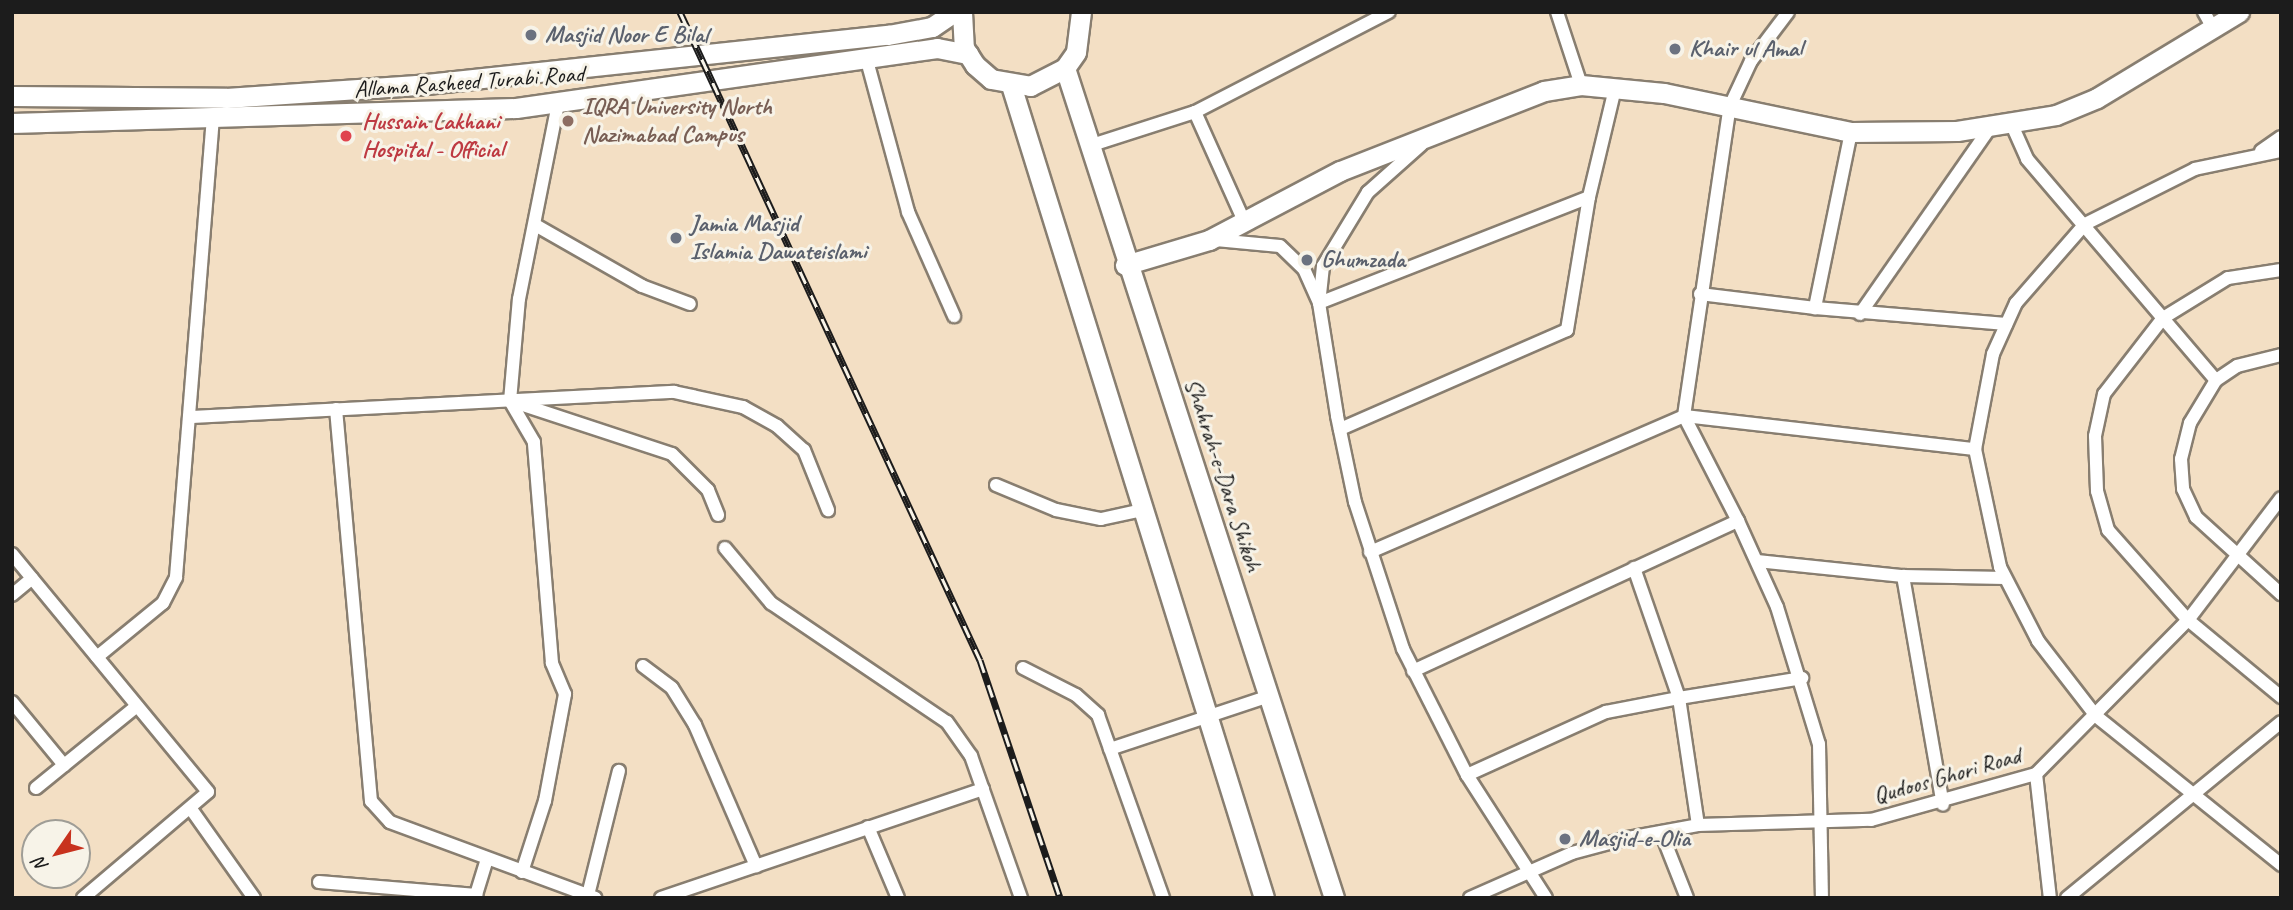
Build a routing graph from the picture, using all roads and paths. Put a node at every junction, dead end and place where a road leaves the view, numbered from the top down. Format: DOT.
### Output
graph roads {
  1 [pos="954,12"];
  2 [pos="962,12"];
  3 [pos="1081,12"];
  4 [pos="1389,12"];
  5 [pos="1557,12"];
  6 [pos="1788,12"];
  7 [pos="2204,12"];
  8 [pos="2239,12"];
  9 [pos="2214,30"];
  10 [pos="968,54"];
  11 [pos="866,57"];
  12 [pos="1065,68"];
  13 [pos="1011,85"];
  14 [pos="1581,85"];
  15 [pos="1614,93"];
  16 [pos="14,96"];
  17 [pos="266,96"];
  18 [pos="154,97"];
  19 [pos="558,103"];
  20 [pos="1730,106"];
  21 [pos="1195,112"];
  22 [pos="267,119"];
  23 [pos="213,121"];
  24 [pos="155,122"];
  25 [pos="13,123"];
  26 [pos="2012,125"];
  27 [pos="1991,126"];
  28 [pos="12,129"];
  29 [pos="1851,132"];
  30 [pos="2281,137"];
  31 [pos="1430,138"];
  32 [pos="1092,145"];
  33 [pos="2259,152"];
  34 [pos="2281,152"];
  35 [pos="1589,197"];
  36 [pos="1244,221"];
  37 [pos="2085,224"];
  38 [pos="537,226"];
  39 [pos="1209,240"];
  40 [pos="1125,265"];
  41 [pos="2281,270"];
  42 [pos="1700,294"];
  43 [pos="1319,303"];
  44 [pos="690,304"];
  45 [pos="1815,309"];
  46 [pos="1860,314"];
  47 [pos="954,316"];
  48 [pos="2163,318"];
  49 [pos="2006,324"];
  50 [pos="2281,355"];
  51 [pos="2216,380"];
  52 [pos="510,401"];
  53 [pos="336,410"];
  54 [pos="1684,416"];
  55 [pos="192,417"];
  56 [pos="1340,429"];
  57 [pos="1975,449"];
  58 [pos="996,485"];
  59 [pos="2281,498"];
  60 [pos="828,510"];
  61 [pos="1143,510"];
  62 [pos="718,515"];
  63 [pos="1738,522"];
  64 [pos="725,548"];
  65 [pos="1370,552"];
  66 [pos="12,554"];
  67 [pos="2238,558"];
  68 [pos="1757,561"];
  69 [pos="1634,568"];
  70 [pos="1903,576"];
  71 [pos="32,578"];
  72 [pos="2005,578"];
  73 [pos="2281,594"];
  74 [pos="12,595"];
  75 [pos="2188,620"];
  76 [pos="97,657"];
  77 [pos="643,666"];
  78 [pos="1023,668"];
  79 [pos="1413,671"];
  80 [pos="1802,678"];
  81 [pos="1269,696"];
  82 [pos="2281,696"];
  83 [pos="1679,698"];
  84 [pos="12,702"];
  85 [pos="137,706"];
  86 [pos="2096,716"];
  87 [pos="1208,718"];
  88 [pos="2281,722"];
  89 [pos="1110,749"];
  90 [pos="64,765"];
  91 [pos="619,771"];
  92 [pos="2036,774"];
  93 [pos="1467,775"];
  94 [pos="36,788"];
  95 [pos="983,789"];
  96 [pos="2192,791"];
  97 [pos="1943,804"];
  98 [pos="191,809"];
  99 [pos="1698,825"];
  100 [pos="1818,825"];
  101 [pos="868,827"];
  102 [pos="1661,832"];
  103 [pos="487,859"];
  104 [pos="2281,865"];
  105 [pos="756,866"];
  106 [pos="1528,870"];
  107 [pos="522,872"];
  108 [pos="319,882"];
  109 [pos="476,896"];
  110 [pos="591,897"];
  111 [pos="668,897"];
  112 [pos="83,898"];
  113 [pos="254,898"];
  114 [pos="898,898"];
  115 [pos="1021,898"];
  116 [pos="1163,898"];
  117 [pos="1265,898"];
  118 [pos="1334,898"];
  119 [pos="1470,898"];
  120 [pos="1546,898"];
  121 [pos="1686,898"];
  122 [pos="1822,898"];
  123 [pos="2050,898"];
  124 [pos="2067,898"];
  1 -- 17 [label="main road, Allama Rasheed Turabi Road"];
  2 -- 10 [label="main road"];
  3 -- 12 [label="main road"];
  4 -- 21 [label="street"];
  5 -- 14 [label="street"];
  6 -- 20 [label="street"];
  7 -- 9 [label="street"];
  8 -- 9 [label="main road"];
  9 -- 26 [label="main road"];
  10 -- 11 [label="main road, Allama Rasheed Turabi Road"];
  10 -- 13 [label="main road"];
  11 -- 19 [label="main road, Allama Rasheed Turabi Road"];
  11 -- 47 [label="street"];
  12 -- 13 [label="main road"];
  12 -- 32 [label="main road, Shahrah-e-Dara Shikoh"];
  13 -- 61 [label="main road"];
  14 -- 15 [label="main road"];
  14 -- 31 [label="main road"];
  15 -- 20 [label="main road"];
  15 -- 35 [label="street"];
  16 -- 18 [label="main road, Allama Rasheed Turabi Road"];
  16 -- 25 [label="street"];
  17 -- 18 [label="main road, Allama Rasheed Turabi Road"];
  17 -- 22 [label="main road"];
  18 -- 24 [label="main road"];
  19 -- 22 [label="main road, Allama Rasheed Turabi Road"];
  19 -- 38 [label="street"];
  20 -- 29 [label="main road"];
  20 -- 42 [label="street"];
  21 -- 32 [label="street"];
  21 -- 36 [label="street"];
  22 -- 23 [label="main road, Allama Rasheed Turabi Road"];
  23 -- 24 [label="main road, Allama Rasheed Turabi Road"];
  23 -- 55 [label="street"];
  24 -- 25 [label="main road, Allama Rasheed Turabi Road"];
  25 -- 28 [label="street"];
  26 -- 27 [label="main road"];
  26 -- 37 [label="street"];
  27 -- 29 [label="main road"];
  27 -- 46 [label="street"];
  29 -- 45 [label="street"];
  30 -- 33 [label="street"];
  31 -- 36 [label="main road"];
  31 -- 43 [label="street"];
  32 -- 40 [label="main road, Shahrah-e-Dara Shikoh"];
  33 -- 34 [label="street"];
  33 -- 37 [label="street"];
  35 -- 43 [label="street"];
  35 -- 56 [label="street"];
  36 -- 39 [label="main road"];
  37 -- 48 [label="street"];
  37 -- 49 [label="street"];
  38 -- 44 [label="street"];
  38 -- 52 [label="street"];
  39 -- 40 [label="main road"];
  39 -- 43 [label="street"];
  40 -- 81 [label="main road, Shahrah-e-Dara Shikoh"];
  41 -- 48 [label="street"];
  42 -- 45 [label="street"];
  42 -- 54 [label="street"];
  43 -- 56 [label="street"];
  45 -- 46 [label="street"];
  46 -- 49 [label="street"];
  48 -- 51 [label="street"];
  48 -- 75 [label="street"];
  49 -- 57 [label="street"];
  50 -- 51 [label="street"];
  51 -- 67 [label="street"];
  52 -- 53 [label="street"];
  52 -- 60 [label="street"];
  52 -- 62 [label="street"];
  52 -- 107 [label="street"];
  53 -- 55 [label="street"];
  53 -- 103 [label="street"];
  54 -- 57 [label="street"];
  54 -- 63 [label="street"];
  54 -- 65 [label="street"];
  55 -- 76 [label="street"];
  56 -- 65 [label="street"];
  57 -- 72 [label="street"];
  58 -- 61 [label="street"];
  59 -- 67 [label="street, Qudoos Ghori Road"];
  61 -- 87 [label="main road"];
  63 -- 68 [label="street"];
  63 -- 69 [label="street"];
  64 -- 95 [label="street"];
  65 -- 79 [label="street"];
  66 -- 71 [label="street"];
  67 -- 73 [label="street"];
  67 -- 75 [label="street, Qudoos Ghori Road"];
  68 -- 70 [label="street"];
  68 -- 80 [label="street"];
  69 -- 79 [label="street"];
  69 -- 83 [label="street"];
  70 -- 72 [label="street"];
  70 -- 97 [label="street"];
  71 -- 74 [label="street"];
  71 -- 76 [label="street"];
  72 -- 86 [label="street"];
  75 -- 82 [label="street"];
  75 -- 86 [label="street, Qudoos Ghori Road"];
  76 -- 85 [label="street"];
  77 -- 105 [label="street"];
  78 -- 89 [label="street"];
  79 -- 93 [label="street"];
  80 -- 83 [label="street"];
  80 -- 100 [label="street"];
  81 -- 87 [label="street"];
  81 -- 118 [label="main road, Shahrah-e-Dara Shikoh"];
  83 -- 93 [label="street"];
  83 -- 99 [label="street"];
  84 -- 90 [label="street"];
  85 -- 90 [label="street"];
  85 -- 98 [label="street"];
  86 -- 92 [label="street, Qudoos Ghori Road"];
  86 -- 96 [label="street"];
  87 -- 89 [label="street"];
  87 -- 117 [label="main road"];
  88 -- 96 [label="street"];
  89 -- 116 [label="street"];
  90 -- 94 [label="street"];
  91 -- 110 [label="street"];
  92 -- 97 [label="street, Qudoos Ghori Road"];
  92 -- 123 [label="street"];
  93 -- 106 [label="street"];
  95 -- 101 [label="street"];
  95 -- 115 [label="street"];
  96 -- 104 [label="street"];
  96 -- 124 [label="street"];
  97 -- 100 [label="street, Qudoos Ghori Road"];
  98 -- 112 [label="street"];
  98 -- 113 [label="street"];
  99 -- 100 [label="street, Qudoos Ghori Road"];
  99 -- 102 [label="street, Qudoos Ghori Road"];
  100 -- 122 [label="street"];
  101 -- 105 [label="street"];
  101 -- 114 [label="street"];
  102 -- 106 [label="street, Qudoos Ghori Road"];
  102 -- 121 [label="street"];
  103 -- 107 [label="street"];
  103 -- 109 [label="street"];
  105 -- 111 [label="street"];
  106 -- 119 [label="street, Qudoos Ghori Road"];
  106 -- 120 [label="street"];
  107 -- 110 [label="street"];
  108 -- 109 [label="street"];
}
